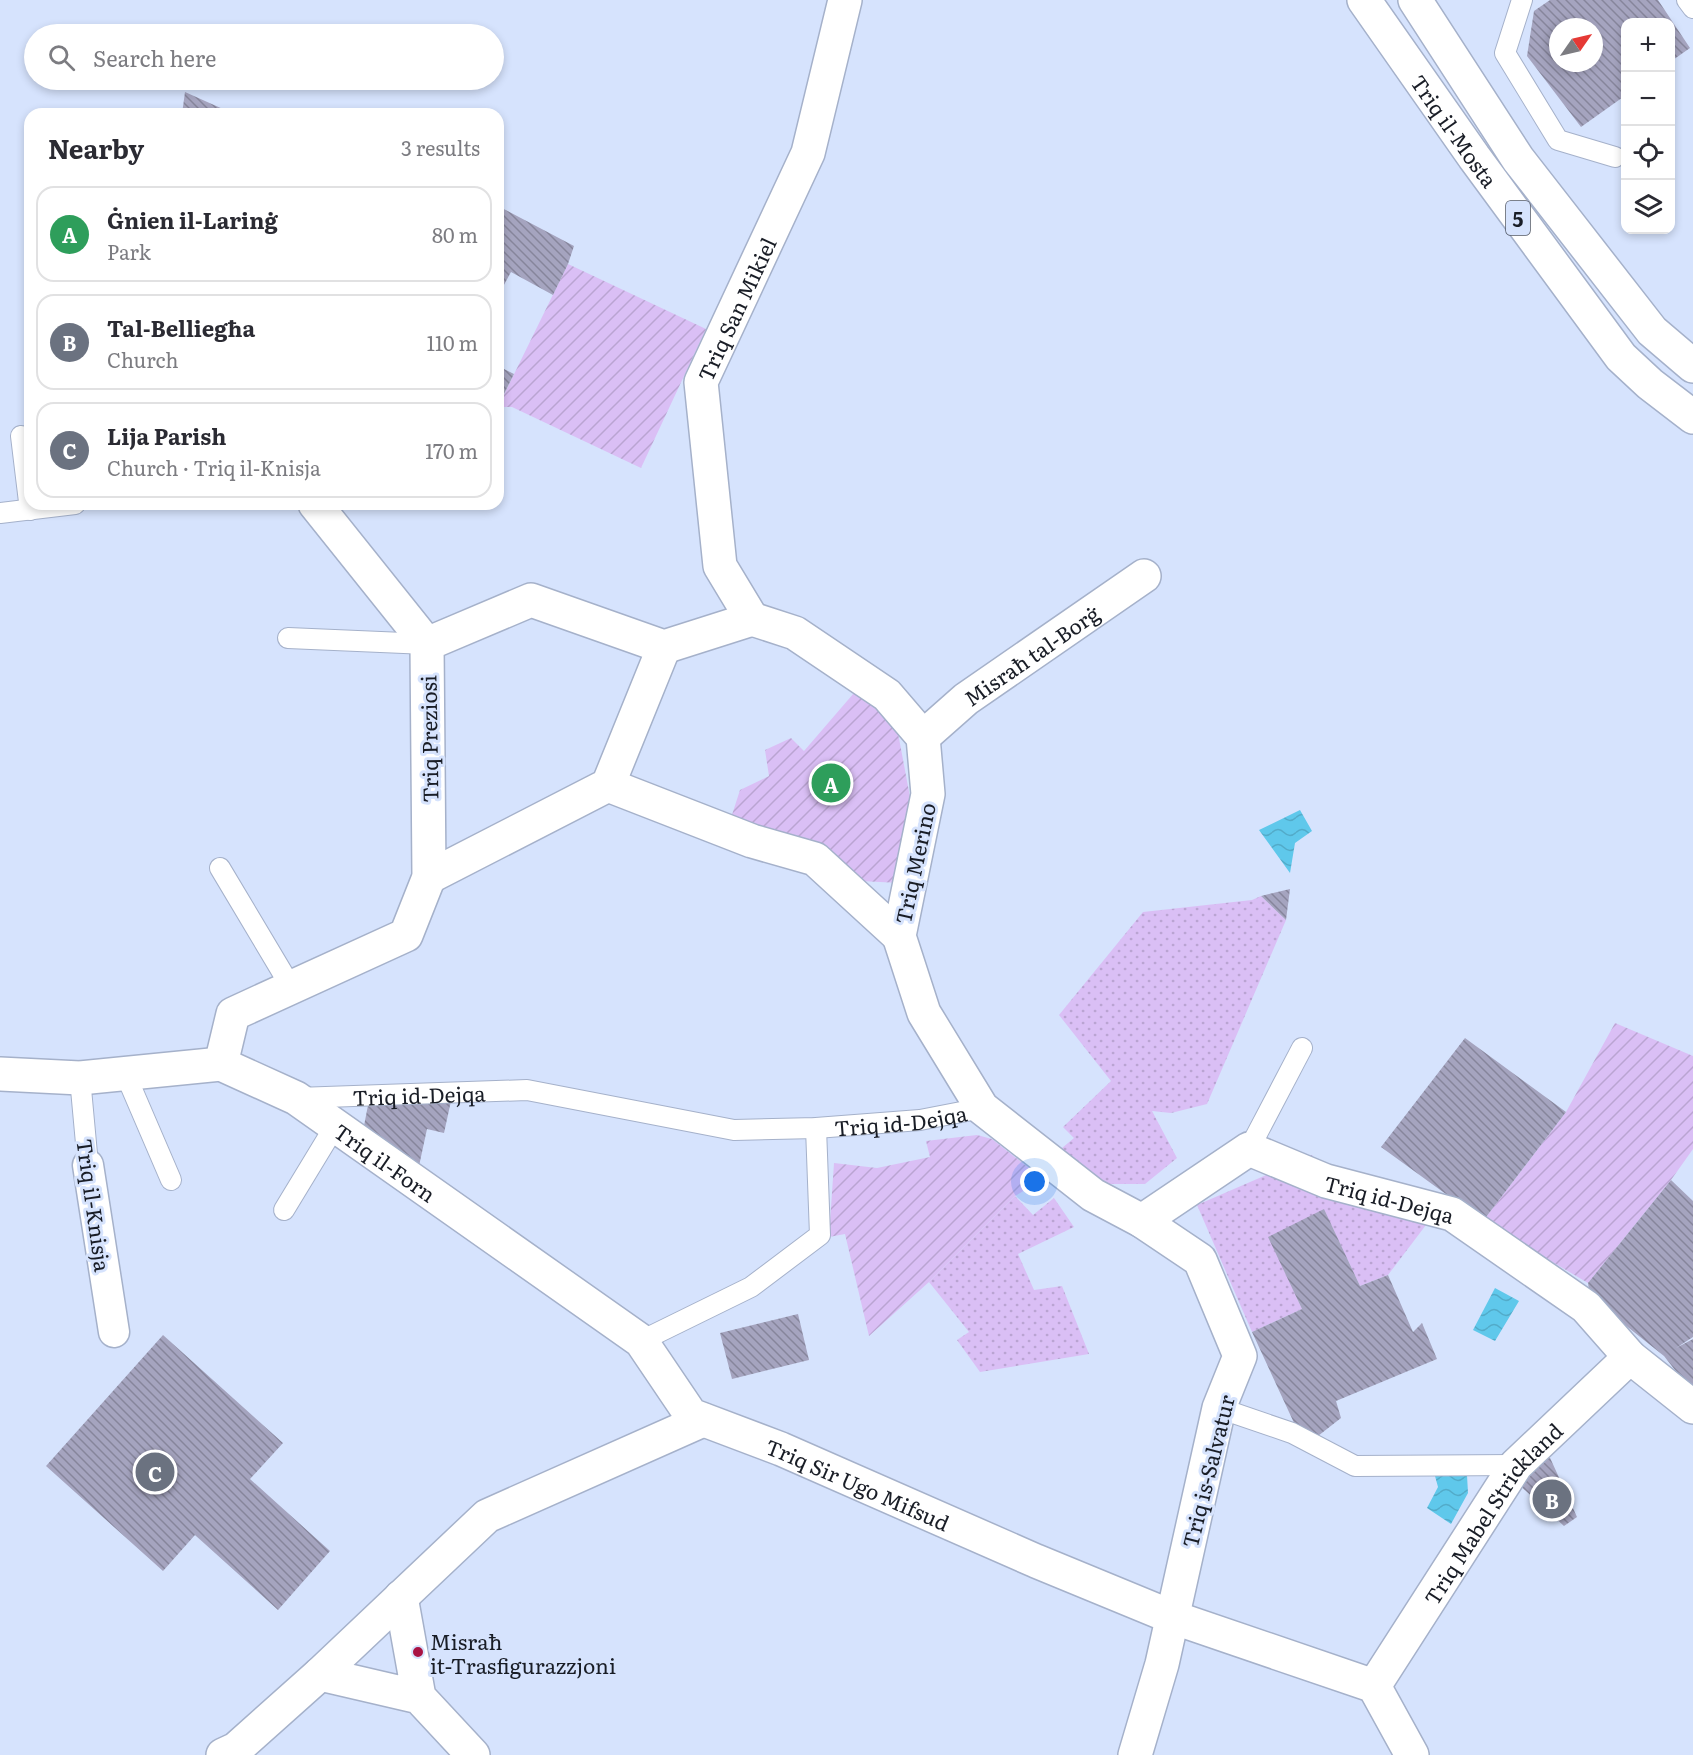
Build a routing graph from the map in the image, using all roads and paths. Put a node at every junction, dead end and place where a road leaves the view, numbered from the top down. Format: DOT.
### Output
graph roads {
  1 [pos="845,0"];
  2 [pos="1364,0"];
  3 [pos="1415,0"];
  4 [pos="1522,0"];
  5 [pos="1687,0"];
  6 [pos="1693,8"];
  7 [pos="1615,157"];
  8 [pos="1693,366"];
  9 [pos="1693,417"];
  10 [pos="21,436"];
  11 [pos="24,461"];
  12 [pos="30,510"];
  13 [pos="320,510"];
  14 [pos="0,513"];
  15 [pos="1144,576"];
  16 [pos="752,619"];
  17 [pos="288,638"];
  18 [pos="427,644"];
  19 [pos="664,647"];
  20 [pos="923,737"];
  21 [pos="608,785"];
  22 [pos="220,868"];
  23 [pos="429,877"];
  24 [pos="898,936"];
  25 [pos="291,987"];
  26 [pos="1302,1048"];
  27 [pos="221,1064"];
  28 [pos="124,1073"];
  29 [pos="0,1074"];
  30 [pos="80,1078"];
  31 [pos="296,1098"];
  32 [pos="982,1108"];
  33 [pos="335,1126"];
  34 [pos="816,1128"];
  35 [pos="1249,1149"];
  36 [pos="88,1165"];
  37 [pos="171,1180"];
  38 [pos="284,1210"];
  39 [pos="1142,1221"];
  40 [pos="114,1332"];
  41 [pos="641,1341"];
  42 [pos="1630,1357"];
  43 [pos="1693,1407"];
  44 [pos="1220,1408"];
  45 [pos="704,1420"];
  46 [pos="1516,1465"];
  47 [pos="401,1597"];
  48 [pos="1172,1617"];
  49 [pos="320,1674"];
  50 [pos="1374,1686"];
  51 [pos="419,1697"];
  52 [pos="223,1755"];
  53 [pos="473,1755"];
  54 [pos="1135,1755"];
  55 [pos="1412,1755"];
  1 -- 16 [label="main road, Triq San Mikiel"];
  2 -- 9 [label="main road, Triq il-Mosta / 5"];
  3 -- 8 [label="main road, Triq il-Mosta / 5"];
  4 -- 7 [label="lane"];
  5 -- 6 [label="lane"];
  10 -- 11 [label="lane"];
  12 -- 14 [label="lane"];
  13 -- 18 [label="main road"];
  15 -- 20 [label="main road, Misraħ tal-Borġ"];
  16 -- 19 [label="main road"];
  16 -- 20 [label="main road"];
  17 -- 18 [label="lane"];
  18 -- 19 [label="main road, Triq Preziosi"];
  18 -- 23 [label="main road, Triq Preziosi"];
  19 -- 21 [label="main road"];
  20 -- 24 [label="main road, Triq Merino"];
  21 -- 23 [label="main road"];
  21 -- 24 [label="main road"];
  22 -- 25 [label="lane"];
  23 -- 25 [label="main road, Triq Preziosi"];
  24 -- 32 [label="main road, Triq Merino"];
  25 -- 27 [label="main road, Triq Preziosi"];
  26 -- 35 [label="lane"];
  27 -- 28 [label="main road, Triq il-Forn"];
  27 -- 31 [label="main road, Triq il-Forn"];
  28 -- 30 [label="main road, Triq il-Forn"];
  28 -- 37 [label="lane"];
  29 -- 30 [label="main road, Triq il-Forn"];
  30 -- 36 [label="lane, Triq il-Knisja"];
  31 -- 33 [label="main road, Triq il-Forn"];
  31 -- 34 [label="lane, Triq id-Dejqa"];
  32 -- 34 [label="lane, Triq id-Dejqa"];
  32 -- 39 [label="main road, Triq id-Dejqa"];
  33 -- 38 [label="lane"];
  33 -- 41 [label="main road, Triq il-Forn"];
  34 -- 41 [label="lane"];
  35 -- 39 [label="main road"];
  35 -- 42 [label="main road, Triq id-Dejqa"];
  36 -- 40 [label="street, Triq il-Knisja"];
  39 -- 44 [label="main road, Triq is-Salvatur"];
  41 -- 45 [label="main road, Triq il-Forn"];
  42 -- 43 [label="main road, Triq id-Dejqa"];
  42 -- 46 [label="main road, Triq Mabel Strickland"];
  44 -- 46 [label="lane"];
  44 -- 48 [label="main road, Triq is-Salvatur"];
  45 -- 47 [label="main road"];
  45 -- 48 [label="main road, Triq Sir Ugo Mifsud"];
  46 -- 50 [label="main road, Triq Mabel Strickland"];
  47 -- 49 [label="main road"];
  47 -- 51 [label="main road"];
  48 -- 50 [label="main road, Triq Sir Ugo Mifsud"];
  48 -- 54 [label="main road, Triq is-Salvatur"];
  49 -- 51 [label="main road"];
  49 -- 52 [label="main road"];
  50 -- 55 [label="main road"];
  51 -- 53 [label="main road"];
}
